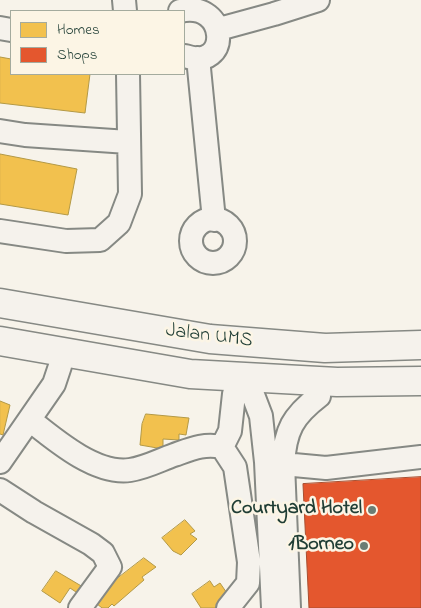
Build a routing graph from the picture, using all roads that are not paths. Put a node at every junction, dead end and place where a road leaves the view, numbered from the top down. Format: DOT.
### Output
graph roads {
  1 [pos="318,0"];
  2 [pos="190,6"];
  3 [pos="274,7"];
  4 [pos="219,29"];
  5 [pos="191,57"];
  6 [pos="128,75"];
  7 [pos="0,132"];
  8 [pos="128,142"];
  9 [pos="214,220"];
  10 [pos="0,231"];
  11 [pos="0,303"];
  12 [pos="5,342"];
  13 [pos="421,345"];
  14 [pos="60,366"];
  15 [pos="421,382"];
  16 [pos="244,394"];
  17 [pos="319,396"];
  18 [pos="30,420"];
  19 [pos="222,447"];
  20 [pos="421,457"];
  21 [pos="0,462"];
  22 [pos="282,464"];
  23 [pos="0,490"];
  24 [pos="80,608"];
  25 [pos="228,608"];
  26 [pos="273,608"];
  27 [pos="290,608"];
  1 -- 3 [label="street"];
  2 -- 4 [label="street"];
  3 -- 4 [label="street"];
  4 -- 5 [label="street"];
  5 -- 9 [label="street"];
  6 -- 8 [label="street"];
  7 -- 8 [label="street"];
  8 -- 10 [label="street"];
  11 -- 13 [label="highway, Jalan UMS"];
  12 -- 14 [label="highway"];
  12 -- 15 [label="highway, Jalan UMS"];
  14 -- 16 [label="highway"];
  14 -- 18 [label="street"];
  15 -- 17 [label="highway"];
  16 -- 17 [label="highway"];
  16 -- 19 [label="street"];
  16 -- 26 [label="street"];
  17 -- 22 [label="street"];
  18 -- 19 [label="street"];
  18 -- 21 [label="street"];
  19 -- 25 [label="street"];
  20 -- 22 [label="street"];
  22 -- 27 [label="street"];
  23 -- 24 [label="street"];
}
